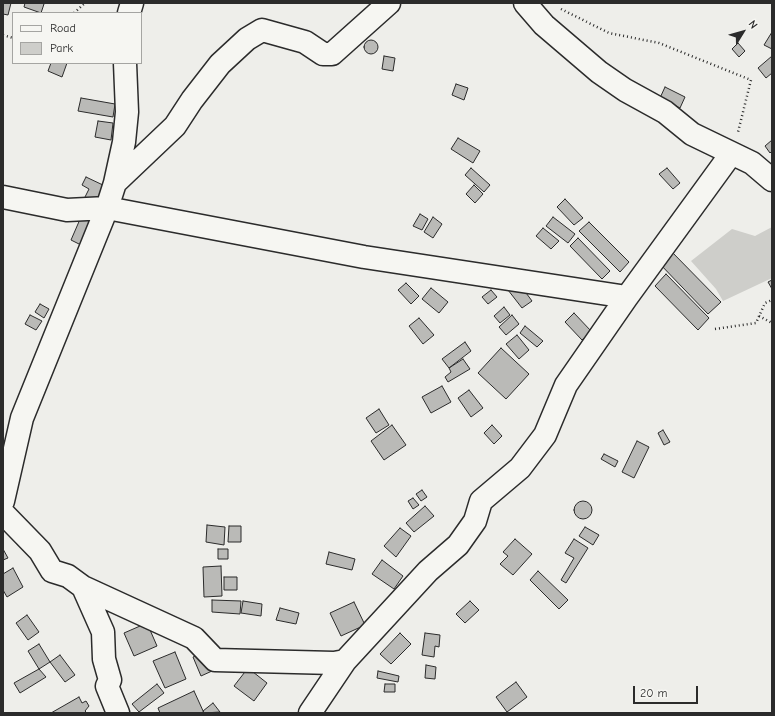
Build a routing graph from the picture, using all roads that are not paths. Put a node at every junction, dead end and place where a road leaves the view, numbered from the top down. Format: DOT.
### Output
graph roads {
  1 [pos="389,3"];
  2 [pos="525,3"];
  3 [pos="125,64"];
  4 [pos="732,154"];
  5 [pos="772,180"];
  6 [pos="115,183"];
  7 [pos="3,197"];
  8 [pos="107,208"];
  9 [pos="627,297"];
  10 [pos="22,418"];
  11 [pos="3,437"];
  12 [pos="3,501"];
  13 [pos="3,513"];
  14 [pos="83,587"];
  15 [pos="345,661"];
  16 [pos="118,713"];
  17 [pos="310,713"];
  1 -- 6 [label="street"];
  2 -- 4 [label="street"];
  3 -- 6 [label="street"];
  4 -- 5 [label="street"];
  4 -- 9 [label="street"];
  6 -- 8 [label="street"];
  7 -- 8 [label="street"];
  8 -- 9 [label="street"];
  8 -- 10 [label="street"];
  9 -- 15 [label="street"];
  10 -- 11 [label="street"];
  10 -- 12 [label="street"];
  13 -- 14 [label="street"];
  14 -- 15 [label="street"];
  14 -- 16 [label="street"];
  15 -- 17 [label="street"];
}
